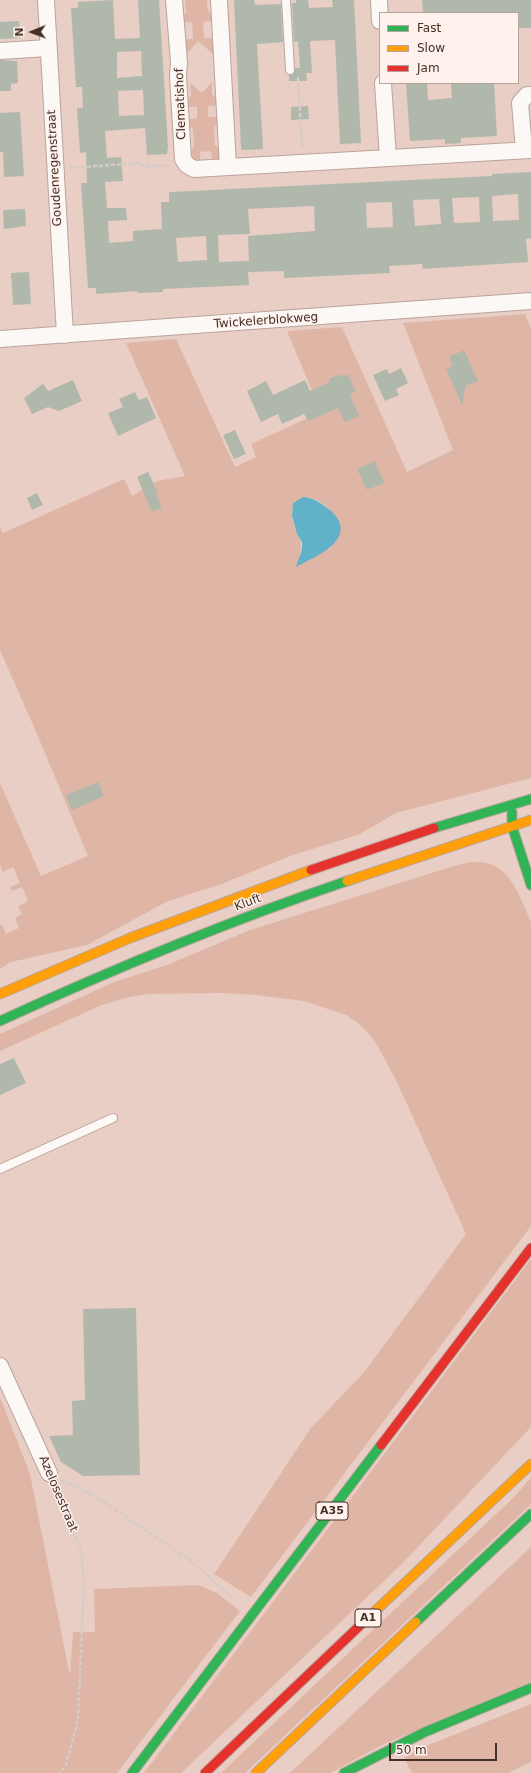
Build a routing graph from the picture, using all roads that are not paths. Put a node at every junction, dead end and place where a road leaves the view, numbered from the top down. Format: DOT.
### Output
graph roads {
  1 [pos="46,0"];
  2 [pos="174,0"];
  3 [pos="219,0"];
  4 [pos="286,0"];
  5 [pos="379,0"];
  6 [pos="380,12"];
  7 [pos="48,48"];
  8 [pos="0,51"];
  9 [pos="290,70"];
  10 [pos="383,84"];
  11 [pos="531,95"];
  12 [pos="527,150"];
  13 [pos="388,158"];
  14 [pos="228,167"];
  15 [pos="531,301"];
  16 [pos="65,335"];
  17 [pos="0,339"];
  18 [pos="531,799"];
  19 [pos="512,804"];
  20 [pos="530,823"];
  21 [pos="512,826"];
  22 [pos="531,885"];
  23 [pos="0,994"];
  24 [pos="0,1020"];
  25 [pos="113,1118"];
  26 [pos="0,1169"];
  27 [pos="531,1248"];
  28 [pos="0,1366"];
  29 [pos="531,1464"];
  30 [pos="49,1473"];
  31 [pos="531,1514"];
  32 [pos="531,1688"];
  33 [pos="132,1773"];
  34 [pos="205,1773"];
  35 [pos="256,1773"];
  36 [pos="344,1773"];
  1 -- 7 [label="street, Goudenregenstraat"];
  2 -- 14 [label="street, Clematishof"];
  3 -- 14 [label="street"];
  4 -- 9 [label="lane"];
  5 -- 6 [label="street"];
  7 -- 8 [label="street"];
  7 -- 16 [label="street, Goudenregenstraat"];
  10 -- 13 [label="street"];
  11 -- 12 [label="street"];
  12 -- 13 [label="street"];
  13 -- 14 [label="street"];
  15 -- 16 [label="street, Twickelerblokweg"];
  16 -- 17 [label="street, Twickelerblokweg"];
  18 -- 19 [label="main road, Kluft"];
  19 -- 20 [label="main road"];
  19 -- 21 [label="main road"];
  19 -- 23 [label="main road, Kluft"];
  20 -- 21 [label="main road, Kluft"];
  21 -- 22 [label="main road"];
  21 -- 24 [label="main road, Kluft"];
  25 -- 26 [label="lane"];
  27 -- 33 [label="main road, A35"];
  28 -- 30 [label="street, Azelosestraat"];
  29 -- 34 [label="main road, A1"];
  31 -- 35 [label="main road"];
  32 -- 36 [label="main road"];
}
